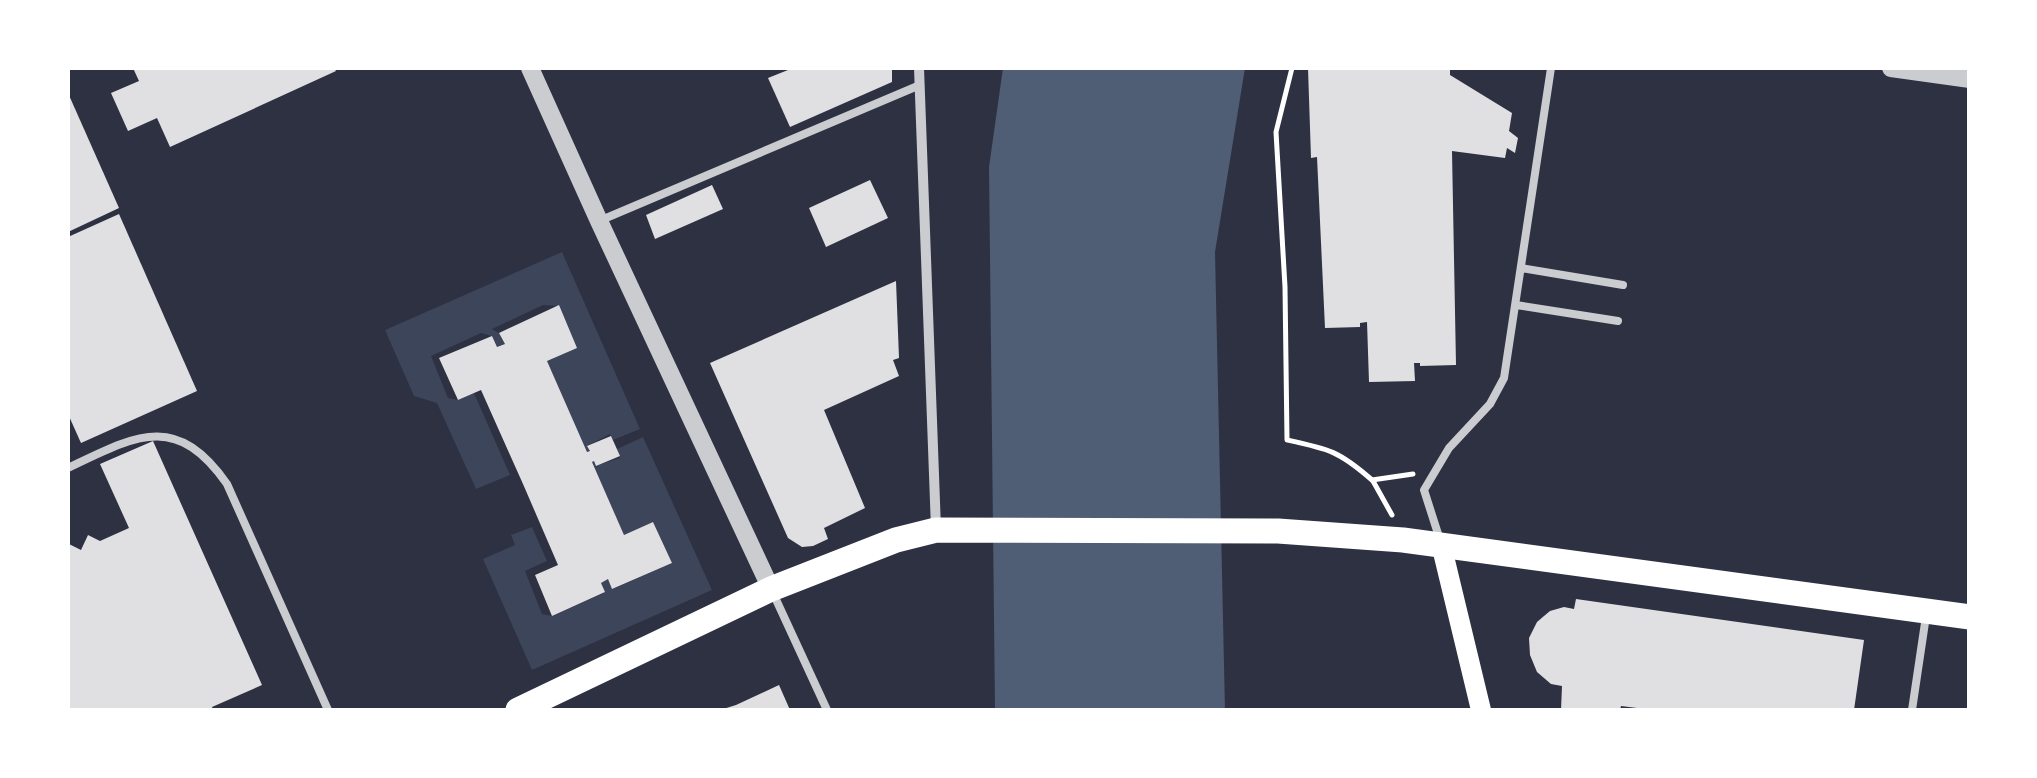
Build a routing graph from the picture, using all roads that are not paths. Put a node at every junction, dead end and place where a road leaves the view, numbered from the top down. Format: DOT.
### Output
graph roads {
  1 [pos="530,68"];
  2 [pos="919,68"];
  3 [pos="1550,68"];
  4 [pos="1891,68"];
  5 [pos="1970,79"];
  6 [pos="920,84"];
  7 [pos="599,221"];
  8 [pos="1521,268"];
  9 [pos="1622,286"];
  10 [pos="1516,304"];
  11 [pos="1618,321"];
  12 [pos="68,468"];
  13 [pos="936,530"];
  14 [pos="1441,544"];
  15 [pos="771,589"];
  16 [pos="1927,611"];
  17 [pos="1970,617"];
  18 [pos="328,710"];
  19 [pos="518,710"];
  20 [pos="826,710"];
  21 [pos="1481,710"];
  22 [pos="1912,710"];
  1 -- 7 [label="street"];
  2 -- 6 [label="street"];
  3 -- 8 [label="lane"];
  4 -- 5 [label="street"];
  6 -- 7 [label="lane"];
  6 -- 13 [label="street"];
  7 -- 15 [label="street"];
  8 -- 9 [label="lane"];
  8 -- 10 [label="lane"];
  10 -- 11 [label="lane"];
  10 -- 14 [label="lane"];
  12 -- 18 [label="lane"];
  13 -- 14 [label="main road"];
  13 -- 15 [label="main road"];
  14 -- 16 [label="main road"];
  14 -- 21 [label="main road"];
  15 -- 19 [label="main road"];
  15 -- 20 [label="lane"];
  16 -- 17 [label="main road"];
  16 -- 22 [label="lane"];
}
